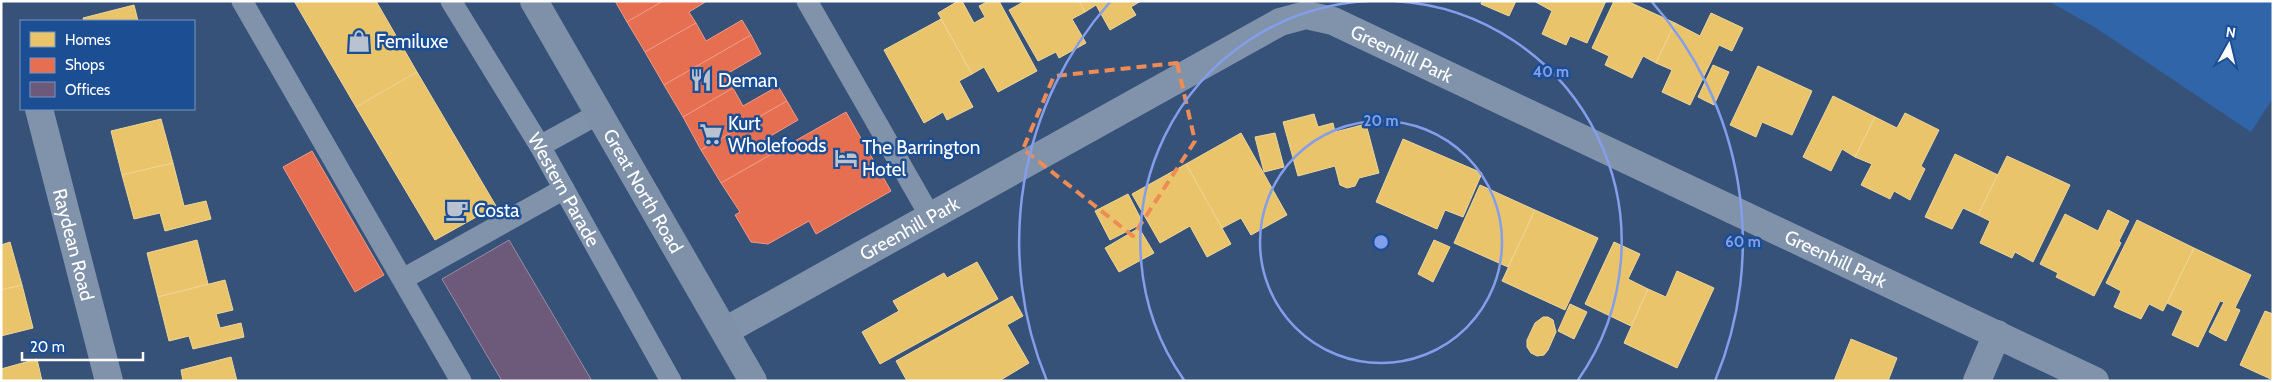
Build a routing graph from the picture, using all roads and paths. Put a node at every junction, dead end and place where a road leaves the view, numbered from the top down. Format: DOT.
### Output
graph roads {
  1 [pos="242,1"];
  2 [pos="451,1"];
  3 [pos="534,1"];
  4 [pos="808,1"];
  5 [pos="39,110"];
  6 [pos="600,113"];
  7 [pos="540,146"];
  8 [pos="564,189"];
  9 [pos="930,216"];
  10 [pos="403,279"];
  11 [pos="725,331"];
  12 [pos="1997,334"];
  13 [pos="108,381"];
  14 [pos="461,381"];
  15 [pos="671,381"];
  16 [pos="753,381"];
  17 [pos="1978,381"];
  18 [pos="2095,381"];
  1 -- 10 [label="lane"];
  2 -- 7 [label="lane, Western Parade"];
  3 -- 6 [label="main road, Great North Road"];
  4 -- 9 [label="lane"];
  5 -- 13 [label="street, Raydean Road"];
  6 -- 7 [label="lane"];
  6 -- 11 [label="main road, Great North Road"];
  7 -- 8 [label="lane, Western Parade"];
  8 -- 10 [label="lane"];
  8 -- 15 [label="lane, Western Parade"];
  9 -- 11 [label="street, Greenhill Park"];
  9 -- 12 [label="street, Greenhill Park"];
  10 -- 14 [label="lane"];
  11 -- 16 [label="main road, Great North Road"];
  12 -- 17 [label="street"];
  12 -- 18 [label="street, Greenhill Park"];
}
